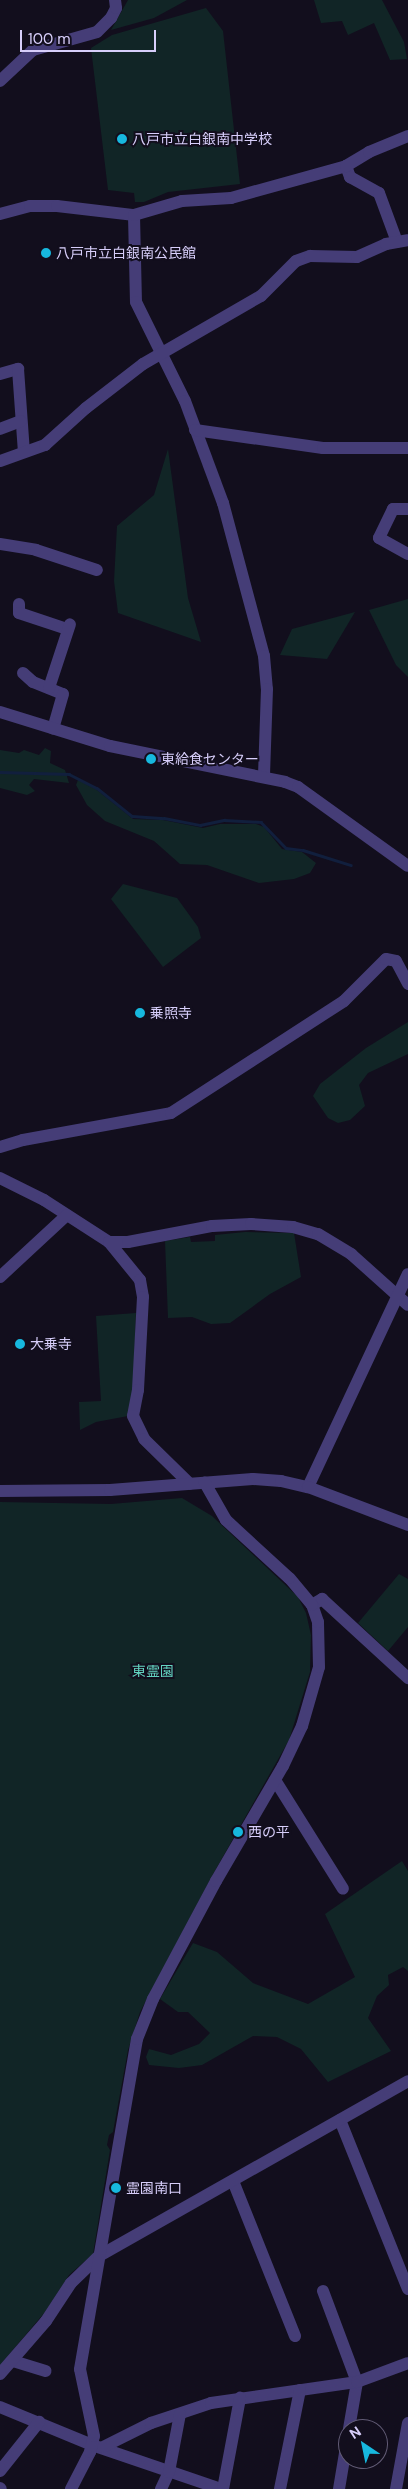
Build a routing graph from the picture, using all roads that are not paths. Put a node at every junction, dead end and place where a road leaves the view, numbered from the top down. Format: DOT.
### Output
graph roads {
  1 [pos="115,0"];
  2 [pos="0,81"];
  3 [pos="408,136"];
  4 [pos="346,166"];
  5 [pos="0,214"];
  6 [pos="134,215"];
  7 [pos="402,241"];
  8 [pos="161,354"];
  9 [pos="0,374"];
  10 [pos="21,421"];
  11 [pos="0,429"];
  12 [pos="195,430"];
  13 [pos="408,448"];
  14 [pos="24,452"];
  15 [pos="0,461"];
  16 [pos="408,509"];
  17 [pos="0,544"];
  18 [pos="408,554"];
  19 [pos="97,570"];
  20 [pos="19,604"];
  21 [pos="23,673"];
  22 [pos="49,688"];
  23 [pos="0,712"];
  24 [pos="53,730"];
  25 [pos="264,776"];
  26 [pos="408,866"];
  27 [pos="408,984"];
  28 [pos="0,1147"];
  29 [pos="0,1178"];
  30 [pos="67,1215"];
  31 [pos="108,1242"];
  32 [pos="1,1271"];
  33 [pos="408,1274"];
  34 [pos="403,1301"];
  35 [pos="205,1483"];
  36 [pos="190,1484"];
  37 [pos="308,1488"];
  38 [pos="0,1491"];
  39 [pos="408,1525"];
  40 [pos="312,1605"];
  41 [pos="408,1678"];
  42 [pos="275,1780"];
  43 [pos="343,1890"];
  44 [pos="408,2081"];
  45 [pos="340,2120"];
  46 [pos="234,2181"];
  47 [pos="99,2256"];
  48 [pos="408,2289"];
  49 [pos="323,2291"];
  50 [pos="295,2336"];
  51 [pos="13,2361"];
  52 [pos="408,2363"];
  53 [pos="45,2371"];
  54 [pos="0,2374"];
  55 [pos="357,2382"];
  56 [pos="300,2390"];
  57 [pos="240,2398"];
  58 [pos="0,2407"];
  59 [pos="180,2414"];
  60 [pos="351,2419"];
  61 [pos="39,2422"];
  62 [pos="408,2423"];
  63 [pos="98,2446"];
  64 [pos="342,2469"];
  65 [pos="0,2471"];
  66 [pos="169,2472"];
  67 [pos="70,2489"];
  68 [pos="161,2489"];
  69 [pos="222,2489"];
  70 [pos="280,2489"];
  71 [pos="339,2489"];
  72 [pos="396,2489"];
  1 -- 2 [label="street"];
  3 -- 4 [label="street"];
  4 -- 6 [label="street"];
  4 -- 7 [label="street"];
  5 -- 6 [label="street"];
  6 -- 8 [label="street"];
  7 -- 8 [label="street"];
  8 -- 12 [label="street"];
  8 -- 14 [label="street"];
  9 -- 10 [label="street"];
  10 -- 11 [label="street"];
  10 -- 14 [label="street"];
  12 -- 13 [label="street"];
  12 -- 25 [label="street"];
  14 -- 15 [label="street"];
  16 -- 18 [label="street"];
  17 -- 19 [label="street"];
  20 -- 22 [label="street"];
  21 -- 22 [label="street"];
  22 -- 24 [label="street"];
  23 -- 24 [label="street"];
  24 -- 25 [label="street"];
  25 -- 26 [label="street"];
  27 -- 28 [label="street"];
  29 -- 30 [label="street"];
  30 -- 31 [label="street"];
  30 -- 32 [label="street"];
  31 -- 34 [label="street"];
  31 -- 36 [label="street"];
  33 -- 34 [label="street"];
  34 -- 37 [label="street"];
  35 -- 36 [label="street"];
  35 -- 37 [label="street"];
  35 -- 40 [label="street"];
  36 -- 38 [label="street"];
  37 -- 39 [label="street"];
  40 -- 41 [label="street"];
  40 -- 42 [label="street"];
  42 -- 43 [label="street"];
  42 -- 47 [label="street"];
  44 -- 45 [label="street"];
  45 -- 46 [label="street"];
  45 -- 48 [label="street"];
  46 -- 47 [label="street"];
  46 -- 50 [label="street"];
  47 -- 51 [label="street"];
  47 -- 63 [label="street"];
  49 -- 55 [label="street"];
  51 -- 53 [label="street"];
  51 -- 54 [label="street"];
  52 -- 55 [label="street"];
  55 -- 56 [label="street"];
  55 -- 60 [label="street"];
  56 -- 57 [label="street"];
  56 -- 70 [label="street"];
  57 -- 59 [label="street"];
  57 -- 69 [label="street"];
  58 -- 61 [label="street"];
  59 -- 63 [label="street"];
  59 -- 66 [label="street"];
  61 -- 63 [label="street"];
  61 -- 65 [label="street"];
  62 -- 72 [label="street"];
  63 -- 66 [label="street"];
  63 -- 67 [label="street"];
  64 -- 71 [label="street"];
  66 -- 68 [label="street"];
  66 -- 69 [label="street"];
}
